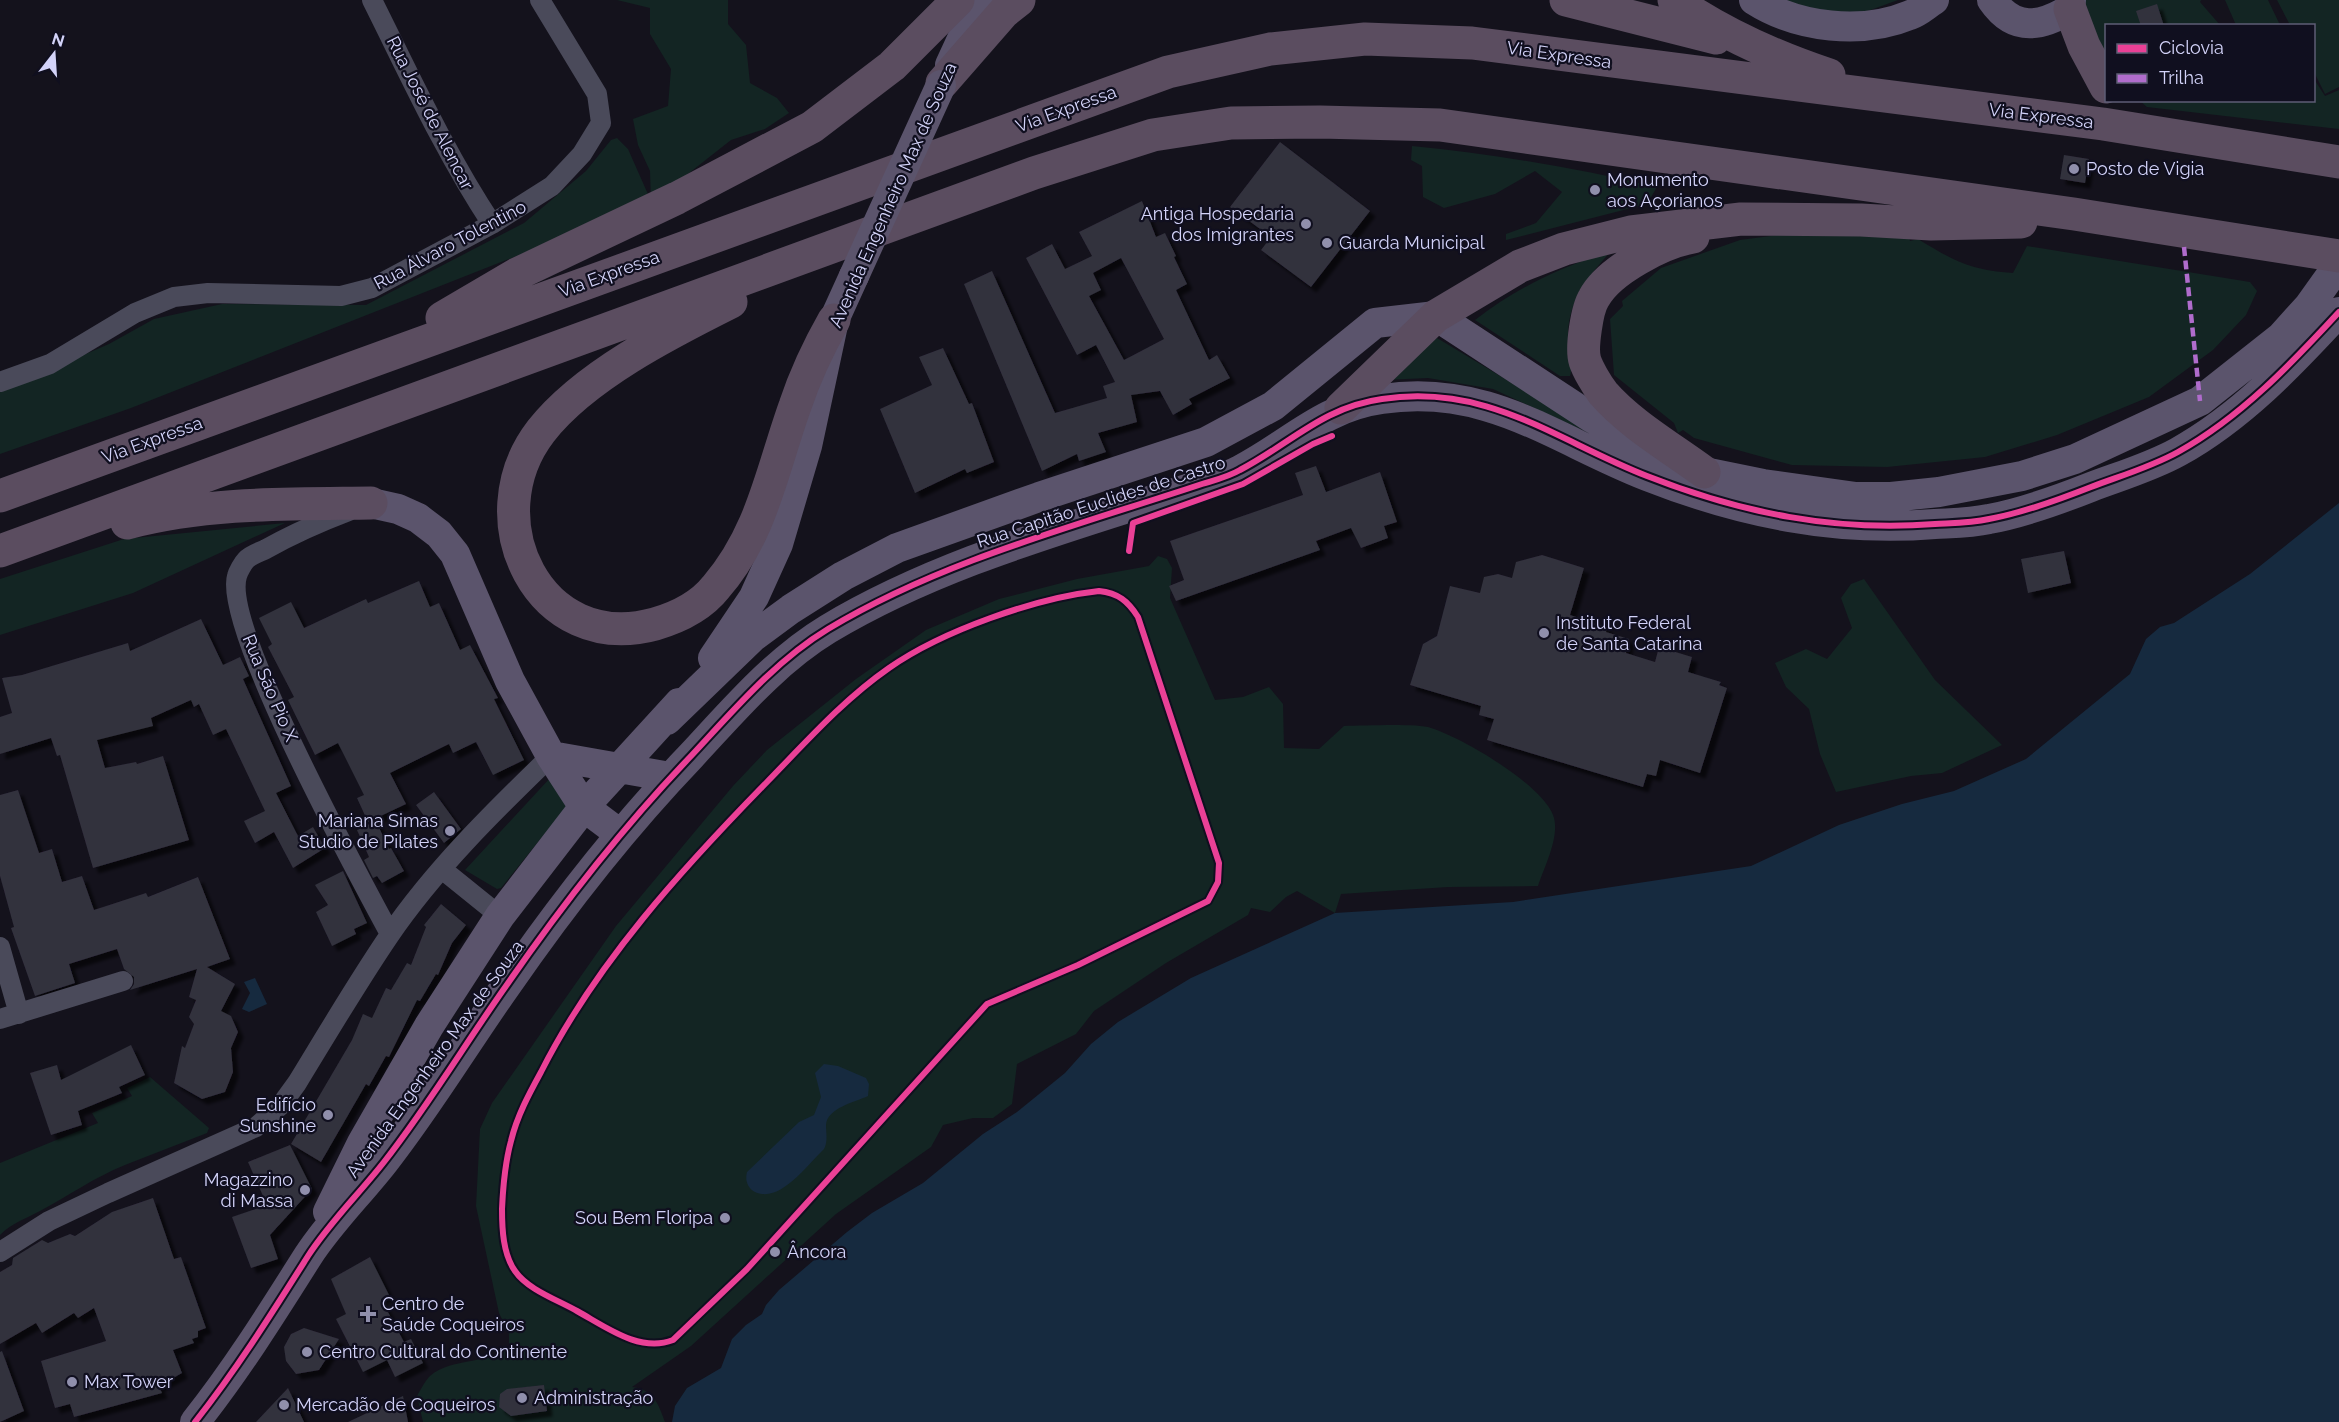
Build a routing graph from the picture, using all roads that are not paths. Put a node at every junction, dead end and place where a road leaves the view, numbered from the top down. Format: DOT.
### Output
graph roads {
  1 [pos="372,0"];
  2 [pos="540,0"];
  3 [pos="958,0"];
  4 [pos="980,0"];
  5 [pos="1019,0"];
  6 [pos="1566,0"];
  7 [pos="1674,0"];
  8 [pos="1754,0"];
  9 [pos="1934,0"];
  10 [pos="1992,0"];
  11 [pos="2071,4"];
  12 [pos="1767,51"];
  13 [pos="941,84"];
  14 [pos="2105,85"];
  15 [pos="1893,96"];
  16 [pos="2122,102"];
  17 [pos="2184,138"];
  18 [pos="2339,162"];
  19 [pos="940,208"];
  20 [pos="2074,214"];
  21 [pos="1790,221"];
  22 [pos="492,224"];
  23 [pos="2339,256"];
  24 [pos="2339,264"];
  25 [pos="2339,312"];
  26 [pos="1436,316"];
  27 [pos="834,320"];
  28 [pos="369,360"];
  29 [pos="0,382"];
  30 [pos="1341,408"];
  31 [pos="2130,435"];
  32 [pos="2144,468"];
  33 [pos="1704,472"];
  34 [pos="1983,485"];
  35 [pos="0,496"];
  36 [pos="371,503"];
  37 [pos="1988,520"];
  38 [pos="0,551"];
  39 [pos="0,555"];
  40 [pos="667,720"];
  41 [pos="551,756"];
  42 [pos="618,769"];
  43 [pos="670,777"];
  44 [pos="584,807"];
  45 [pos="620,834"];
  46 [pos="443,870"];
  47 [pos="500,916"];
  48 [pos="390,934"];
  49 [pos="0,947"];
  50 [pos="123,981"];
  51 [pos="9,1016"];
  52 [pos="0,1252"];
  53 [pos="311,1252"];
  54 [pos="195,1422"];
  1 -- 22 [label="street, Rua José de Alencar"];
  2 -- 22 [label="street, Rua Álvaro Tolentino"];
  3 -- 28 [label="highway"];
  4 -- 13 [label="main road, Avenida Engenheiro Max de Souza"];
  5 -- 13 [label="highway"];
  6 -- 12 [label="highway"];
  7 -- 12 [label="highway"];
  8 -- 9 [label="main road"];
  10 -- 11 [label="main road"];
  11 -- 14 [label="highway"];
  12 -- 15 [label="highway"];
  13 -- 27 [label="main road, Avenida Engenheiro Max de Souza, bridge"];
  15 -- 17 [label="highway, Via Expressa"];
  15 -- 28 [label="highway, Via Expressa"];
  16 -- 17 [label="highway"];
  17 -- 18 [label="highway, Via Expressa"];
  19 -- 20 [label="highway"];
  19 -- 27 [label="highway"];
  19 -- 38 [label="highway"];
  20 -- 21 [label="highway"];
  20 -- 23 [label="highway"];
  21 -- 26 [label="highway"];
  21 -- 33 [label="highway"];
  22 -- 29 [label="street, Rua Álvaro Tolentino"];
  24 -- 31 [label="main road"];
  25 -- 32 [label="main road, Rua Capitão Euclides de Castro"];
  26 -- 30 [label="highway"];
  26 -- 33 [label="main road"];
  26 -- 40 [label="main road, Rua Capitão Euclides de Castro"];
  27 -- 40 [label="main road, Avenida Engenheiro Max de Souza"];
  28 -- 35 [label="highway, Via Expressa"];
  30 -- 37 [label="main road, Rua Capitão Euclides de Castro"];
  30 -- 43 [label="main road, Rua Capitão Euclides de Castro"];
  31 -- 32 [label="main road"];
  31 -- 34 [label="main road"];
  32 -- 37 [label="main road, Rua Capitão Euclides de Castro"];
  33 -- 34 [label="main road"];
  34 -- 37 [label="main road"];
  36 -- 39 [label="highway"];
  36 -- 41 [label="main road"];
  36 -- 48 [label="street, Rua São Pio X"];
  40 -- 42 [label="main road, Avenida Engenheiro Max de Souza"];
  41 -- 42 [label="main road"];
  41 -- 44 [label="main road"];
  41 -- 46 [label="street"];
  42 -- 43 [label="main road"];
  42 -- 44 [label="main road, Avenida Engenheiro Max de Souza"];
  43 -- 45 [label="main road, Rua Capitão Euclides de Castro"];
  44 -- 45 [label="main road"];
  44 -- 47 [label="main road, Avenida Engenheiro Max de Souza"];
  45 -- 53 [label="main road, Avenida Engenheiro Max de Souza"];
  46 -- 47 [label="street"];
  46 -- 48 [label="street"];
  47 -- 53 [label="main road, Avenida Engenheiro Max de Souza"];
  48 -- 52 [label="street"];
  49 -- 51 [label="street"];
  50 -- 51 [label="street"];
  53 -- 54 [label="main road, Avenida Engenheiro Max de Souza"];
}
